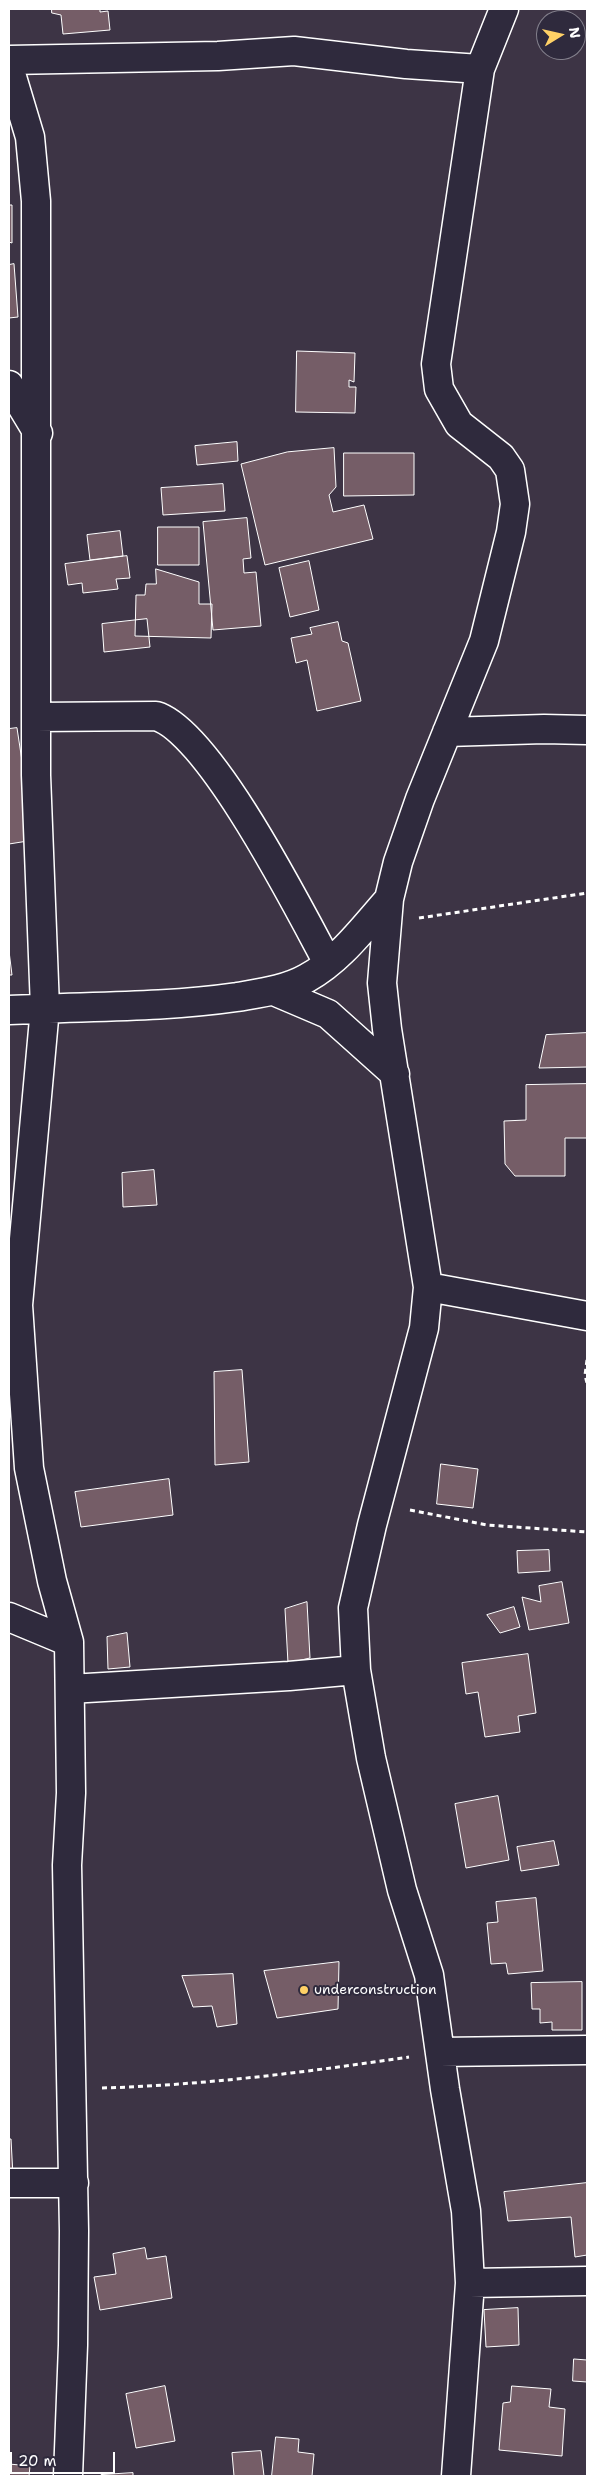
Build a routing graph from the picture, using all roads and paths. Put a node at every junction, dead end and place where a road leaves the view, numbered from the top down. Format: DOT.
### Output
graph roads {
  1 [pos="504,9"];
  2 [pos="9,60"];
  3 [pos="9,67"];
  4 [pos="480,68"];
  5 [pos="9,385"];
  6 [pos="38,433"];
  7 [pos="36,717"];
  8 [pos="587,730"];
  9 [pos="447,732"];
  10 [pos="587,893"];
  11 [pos="387,911"];
  12 [pos="328,963"];
  13 [pos="274,991"];
  14 [pos="45,1008"];
  15 [pos="9,1010"];
  16 [pos="394,1074"];
  17 [pos="428,1287"];
  18 [pos="587,1316"];
  19 [pos="587,1360"];
  20 [pos="15,1377"];
  21 [pos="587,1384"];
  22 [pos="378,1501"];
  23 [pos="587,1532"];
  24 [pos="9,1617"];
  25 [pos="68,1642"];
  26 [pos="356,1670"];
  27 [pos="70,1689"];
  28 [pos="587,2050"];
  29 [pos="440,2052"];
  30 [pos="72,2089"];
  31 [pos="9,2183"];
  32 [pos="74,2183"];
  33 [pos="587,2281"];
  34 [pos="470,2283"];
  35 [pos="68,2476"];
  36 [pos="456,2476"];
  1 -- 4 [label="street"];
  2 -- 4 [label="street"];
  3 -- 6 [label="street"];
  4 -- 9 [label="street"];
  5 -- 6 [label="street"];
  6 -- 7 [label="street"];
  7 -- 12 [label="street"];
  7 -- 14 [label="street"];
  8 -- 9 [label="street"];
  9 -- 11 [label="street"];
  10 -- 11 [label="path"];
  11 -- 12 [label="street"];
  11 -- 16 [label="street"];
  12 -- 13 [label="street"];
  13 -- 14 [label="street"];
  13 -- 16 [label="street"];
  14 -- 15 [label="street"];
  14 -- 20 [label="street"];
  16 -- 17 [label="street"];
  17 -- 18 [label="street"];
  17 -- 22 [label="street"];
  19 -- 21 [label="path"];
  20 -- 25 [label="street"];
  22 -- 23 [label="path"];
  22 -- 26 [label="street"];
  24 -- 25 [label="street"];
  25 -- 27 [label="street"];
  26 -- 27 [label="street"];
  26 -- 29 [label="street"];
  27 -- 30 [label="street"];
  28 -- 29 [label="street"];
  29 -- 30 [label="path"];
  29 -- 34 [label="street"];
  30 -- 32 [label="street"];
  31 -- 32 [label="street"];
  32 -- 35 [label="street"];
  33 -- 34 [label="street"];
  34 -- 36 [label="street"];
}
